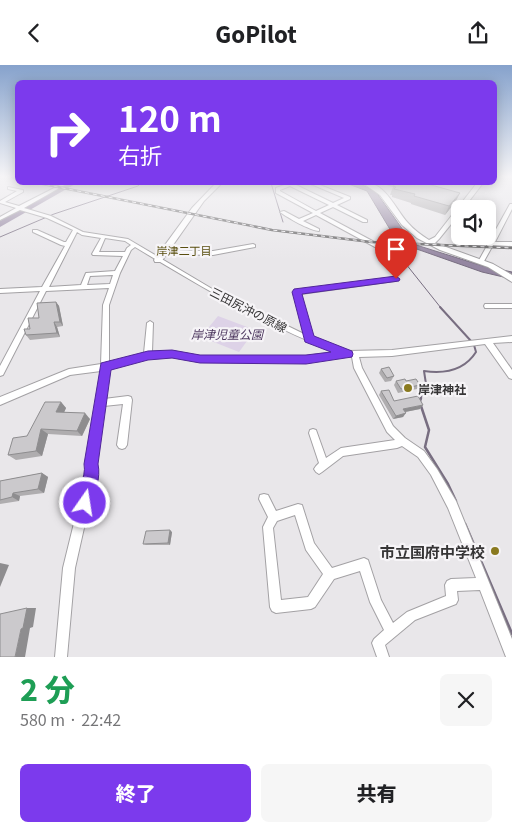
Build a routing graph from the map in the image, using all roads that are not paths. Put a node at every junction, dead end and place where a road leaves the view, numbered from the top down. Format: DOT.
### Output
graph roads {
  1 [pos="10,205"];
  2 [pos="28,205"];
  3 [pos="198,205"];
  4 [pos="302,205"];
  5 [pos="334,205"];
  6 [pos="391,205"];
  7 [pos="463,205"];
  8 [pos="512,205"];
  9 [pos="22,208"];
  10 [pos="282,212"];
  11 [pos="316,212"];
  12 [pos="0,220"];
  13 [pos="299,221"];
  14 [pos="365,221"];
  15 [pos="9,222"];
  16 [pos="317,230"];
  17 [pos="34,231"];
  18 [pos="75,231"];
  19 [pos="496,233"];
  20 [pos="104,236"];
  21 [pos="429,243"];
  22 [pos="496,243"];
  23 [pos="67,244"];
  24 [pos="512,244"];
  25 [pos="133,245"];
  26 [pos="489,245"];
  27 [pos="253,246"];
  28 [pos="404,247"];
  29 [pos="165,252"];
  30 [pos="126,254"];
  31 [pos="158,260"];
  32 [pos="481,262"];
  33 [pos="116,273"];
  34 [pos="396,279"];
  35 [pos="512,279"];
  36 [pos="112,286"];
  37 [pos="83,287"];
  38 [pos="44,289"];
  39 [pos="0,291"];
  40 [pos="487,306"];
  41 [pos="512,306"];
  42 [pos="150,323"];
  43 [pos="309,339"];
  44 [pos="512,339"];
  45 [pos="487,341"];
  46 [pos="351,354"];
  47 [pos="148,355"];
  48 [pos="105,367"];
  49 [pos="0,373"];
  50 [pos="512,376"];
  51 [pos="0,401"];
  52 [pos="100,403"];
  53 [pos="313,433"];
  54 [pos="402,441"];
  55 [pos="122,445"];
  56 [pos="264,499"];
  57 [pos="274,517"];
  58 [pos="330,574"];
  59 [pos="483,584"];
  60 [pos="391,632"];
  61 [pos="512,655"];
  62 [pos="61,657"];
  63 [pos="382,657"];
  1 -- 9 [label="street, 三田尻沖の原線"];
  2 -- 9 [label="street"];
  3 -- 29 [label="street"];
  4 -- 11 [label="street"];
  5 -- 11 [label="street"];
  5 -- 14 [label="street"];
  6 -- 21 [label="street"];
  7 -- 21 [label="street"];
  8 -- 19 [label="street"];
  9 -- 12 [label="street"];
  9 -- 18 [label="street, 三田尻沖の原線"];
  10 -- 13 [label="street"];
  11 -- 13 [label="street"];
  11 -- 28 [label="street"];
  12 -- 15 [label="street"];
  13 -- 16 [label="street"];
  17 -- 23 [label="street"];
  18 -- 20 [label="street, 三田尻沖の原線"];
  18 -- 23 [label="street"];
  20 -- 25 [label="street, 三田尻沖の原線"];
  20 -- 30 [label="street"];
  21 -- 32 [label="street"];
  22 -- 24 [label="street"];
  23 -- 38 [label="street"];
  25 -- 30 [label="street"];
  25 -- 31 [label="street, 三田尻沖の原線"];
  26 -- 32 [label="street"];
  27 -- 29 [label="street"];
  29 -- 31 [label="street"];
  30 -- 33 [label="street"];
  31 -- 43 [label="street, 三田尻沖の原線"];
  32 -- 35 [label="street"];
  33 -- 36 [label="street"];
  33 -- 37 [label="street"];
  34 -- 43 [label="street"];
  36 -- 37 [label="street"];
  36 -- 48 [label="street"];
  37 -- 38 [label="street"];
  38 -- 39 [label="street"];
  38 -- 49 [label="street"];
  40 -- 41 [label="street"];
  42 -- 47 [label="street"];
  43 -- 46 [label="street, 三田尻沖の原線"];
  44 -- 45 [label="street, 三田尻沖の原線"];
  45 -- 46 [label="street, 三田尻沖の原線"];
  45 -- 50 [label="street"];
  46 -- 47 [label="street"];
  46 -- 54 [label="street"];
  47 -- 48 [label="street"];
  48 -- 51 [label="street"];
  48 -- 52 [label="street"];
  52 -- 55 [label="street"];
  52 -- 62 [label="street"];
  53 -- 54 [label="street"];
  54 -- 59 [label="street"];
  56 -- 57 [label="street"];
  57 -- 58 [label="street"];
  57 -- 58 [label="street"];
  58 -- 60 [label="street"];
  59 -- 60 [label="street"];
  59 -- 61 [label="street"];
  60 -- 63 [label="street"];
}
